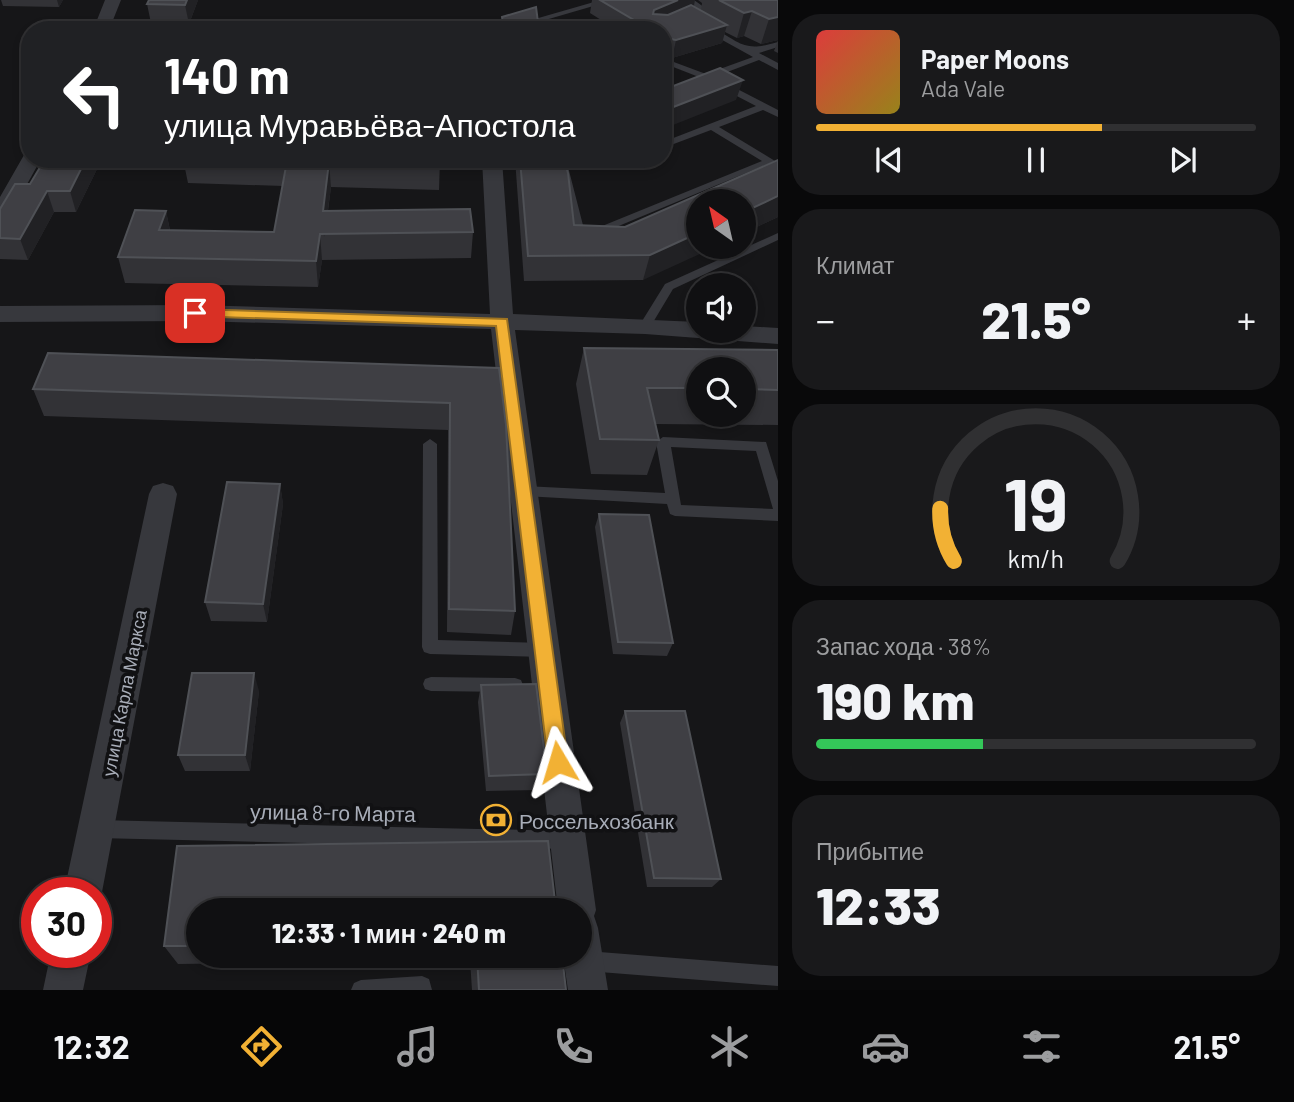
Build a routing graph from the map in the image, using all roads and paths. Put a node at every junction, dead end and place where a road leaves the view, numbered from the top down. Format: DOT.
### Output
graph roads {
  1 [pos="113,0"];
  2 [pos="610,0"];
  3 [pos="689,0"];
  4 [pos="689,18"];
  5 [pos="105,21"];
  6 [pos="534,21"];
  7 [pos="678,22"];
  8 [pos="778,44"];
  9 [pos="738,45"];
  10 [pos="760,57"];
  11 [pos="672,63"];
  12 [pos="778,67"];
  13 [pos="707,77"];
  14 [pos="696,81"];
  15 [pos="763,107"];
  16 [pos="778,114"];
  17 [pos="713,127"];
  18 [pos="672,142"];
  19 [pos="26,168"];
  20 [pos="493,168"];
  21 [pos="563,168"];
  22 [pos="0,215"];
  23 [pos="778,236"];
  24 [pos="0,314"];
  25 [pos="502,322"];
  26 [pos="645,326"];
  27 [pos="686,329"];
  28 [pos="756,334"];
  29 [pos="778,336"];
  30 [pos="430,444"];
  31 [pos="524,491"];
  32 [pos="163,494"];
  33 [pos="673,499"];
  34 [pos="778,506"];
  35 [pos="778,515"];
  36 [pos="544,650"];
  37 [pos="430,684"];
  38 [pos="548,685"];
  39 [pos="97,829"];
  40 [pos="568,840"];
  41 [pos="86,877"];
  42 [pos="575,898"];
  43 [pos="592,961"];
  44 [pos="68,968"];
  45 [pos="778,976"];
  46 [pos="63,990"];
  47 [pos="361,990"];
  48 [pos="422,990"];
  1 -- 5 [label="street"];
  2 -- 6 [label="lane"];
  3 -- 4 [label="lane"];
  4 -- 7 [label="lane"];
  4 -- 9 [label="lane"];
  8 -- 9 [label="lane"];
  9 -- 10 [label="lane"];
  10 -- 12 [label="lane"];
  10 -- 13 [label="lane"];
  11 -- 13 [label="lane"];
  13 -- 14 [label="lane"];
  13 -- 15 [label="lane"];
  15 -- 16 [label="lane"];
  15 -- 17 [label="lane"];
  17 -- 18 [label="lane"];
  17 -- 21 [label="lane"];
  19 -- 22 [label="street"];
  20 -- 25 [label="street"];
  23 -- 26 [label="lane"];
  24 -- 25 [label="street"];
  25 -- 26 [label="street"];
  25 -- 31 [label="street"];
  26 -- 27 [label="street"];
  28 -- 29 [label="street"];
  30 -- 36 [label="lane"];
  31 -- 33 [label="lane"];
  31 -- 36 [label="street"];
  32 -- 39 [label="street, улица Карла Маркса"];
  33 -- 34 [label="lane"];
  33 -- 35 [label="lane"];
  36 -- 38 [label="street"];
  37 -- 38 [label="lane"];
  38 -- 40 [label="street"];
  39 -- 40 [label="lane, улица 8-го Марта"];
  39 -- 41 [label="street, улица Карла Маркса"];
  40 -- 42 [label="street"];
  43 -- 45 [label="lane"];
  44 -- 46 [label="street"];
  47 -- 48 [label="lane"];
}
